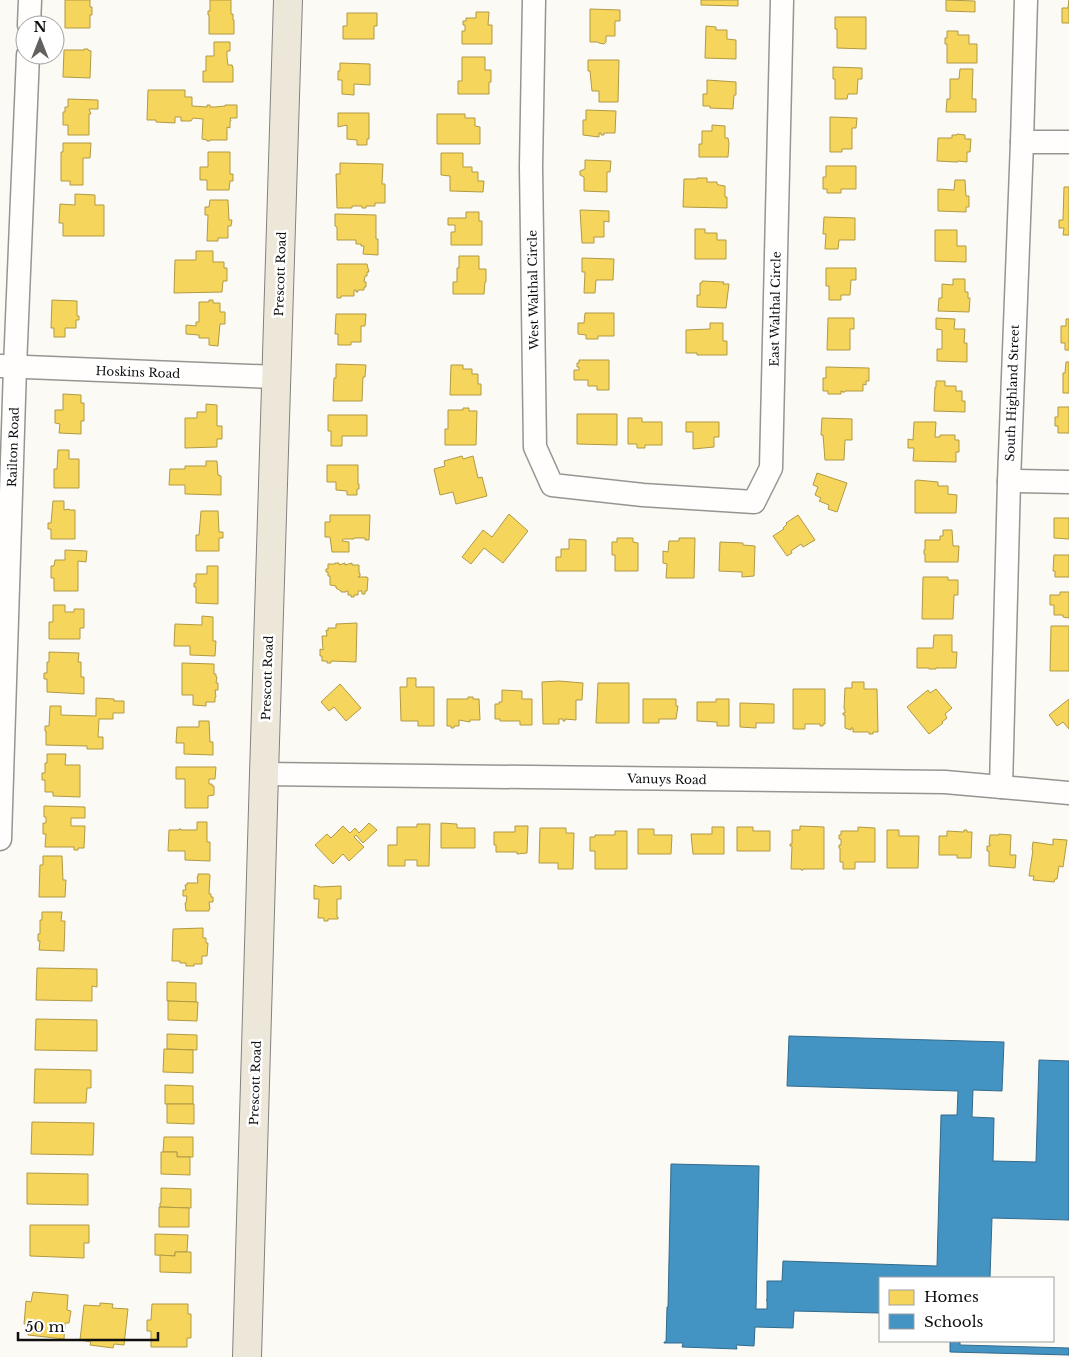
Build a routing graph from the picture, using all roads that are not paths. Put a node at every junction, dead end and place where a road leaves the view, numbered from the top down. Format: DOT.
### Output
graph roads {
  1 [pos="30,0"];
  2 [pos="288,0"];
  3 [pos="534,0"];
  4 [pos="782,0"];
  5 [pos="1026,0"];
  6 [pos="29,15"];
  7 [pos="27,65"];
  8 [pos="1022,142"];
  9 [pos="1069,142"];
  10 [pos="8,367"];
  11 [pos="276,377"];
  12 [pos="1009,481"];
  13 [pos="1069,482"];
  14 [pos="642,495"];
  15 [pos="264,774"];
  16 [pos="1001,787"];
  17 [pos="1069,793"];
  18 [pos="0,839"];
  19 [pos="247,1357"];
  1 -- 6 [label="street"];
  2 -- 11 [label="main road, Prescott Road"];
  3 -- 14 [label="street, West Walthal Circle"];
  4 -- 14 [label="street, East Walthal Circle"];
  5 -- 8 [label="street, South Highland Street"];
  7 -- 10 [label="street, Railton Road"];
  8 -- 9 [label="street"];
  8 -- 12 [label="street, South Highland Street"];
  10 -- 11 [label="street, Hoskins Road"];
  10 -- 18 [label="street, Railton Road"];
  11 -- 15 [label="main road, Prescott Road"];
  12 -- 13 [label="street"];
  12 -- 16 [label="street, South Highland Street"];
  15 -- 16 [label="street, Vanuys Road"];
  15 -- 19 [label="main road, Prescott Road"];
  16 -- 17 [label="street, Vanuys Road"];
}
